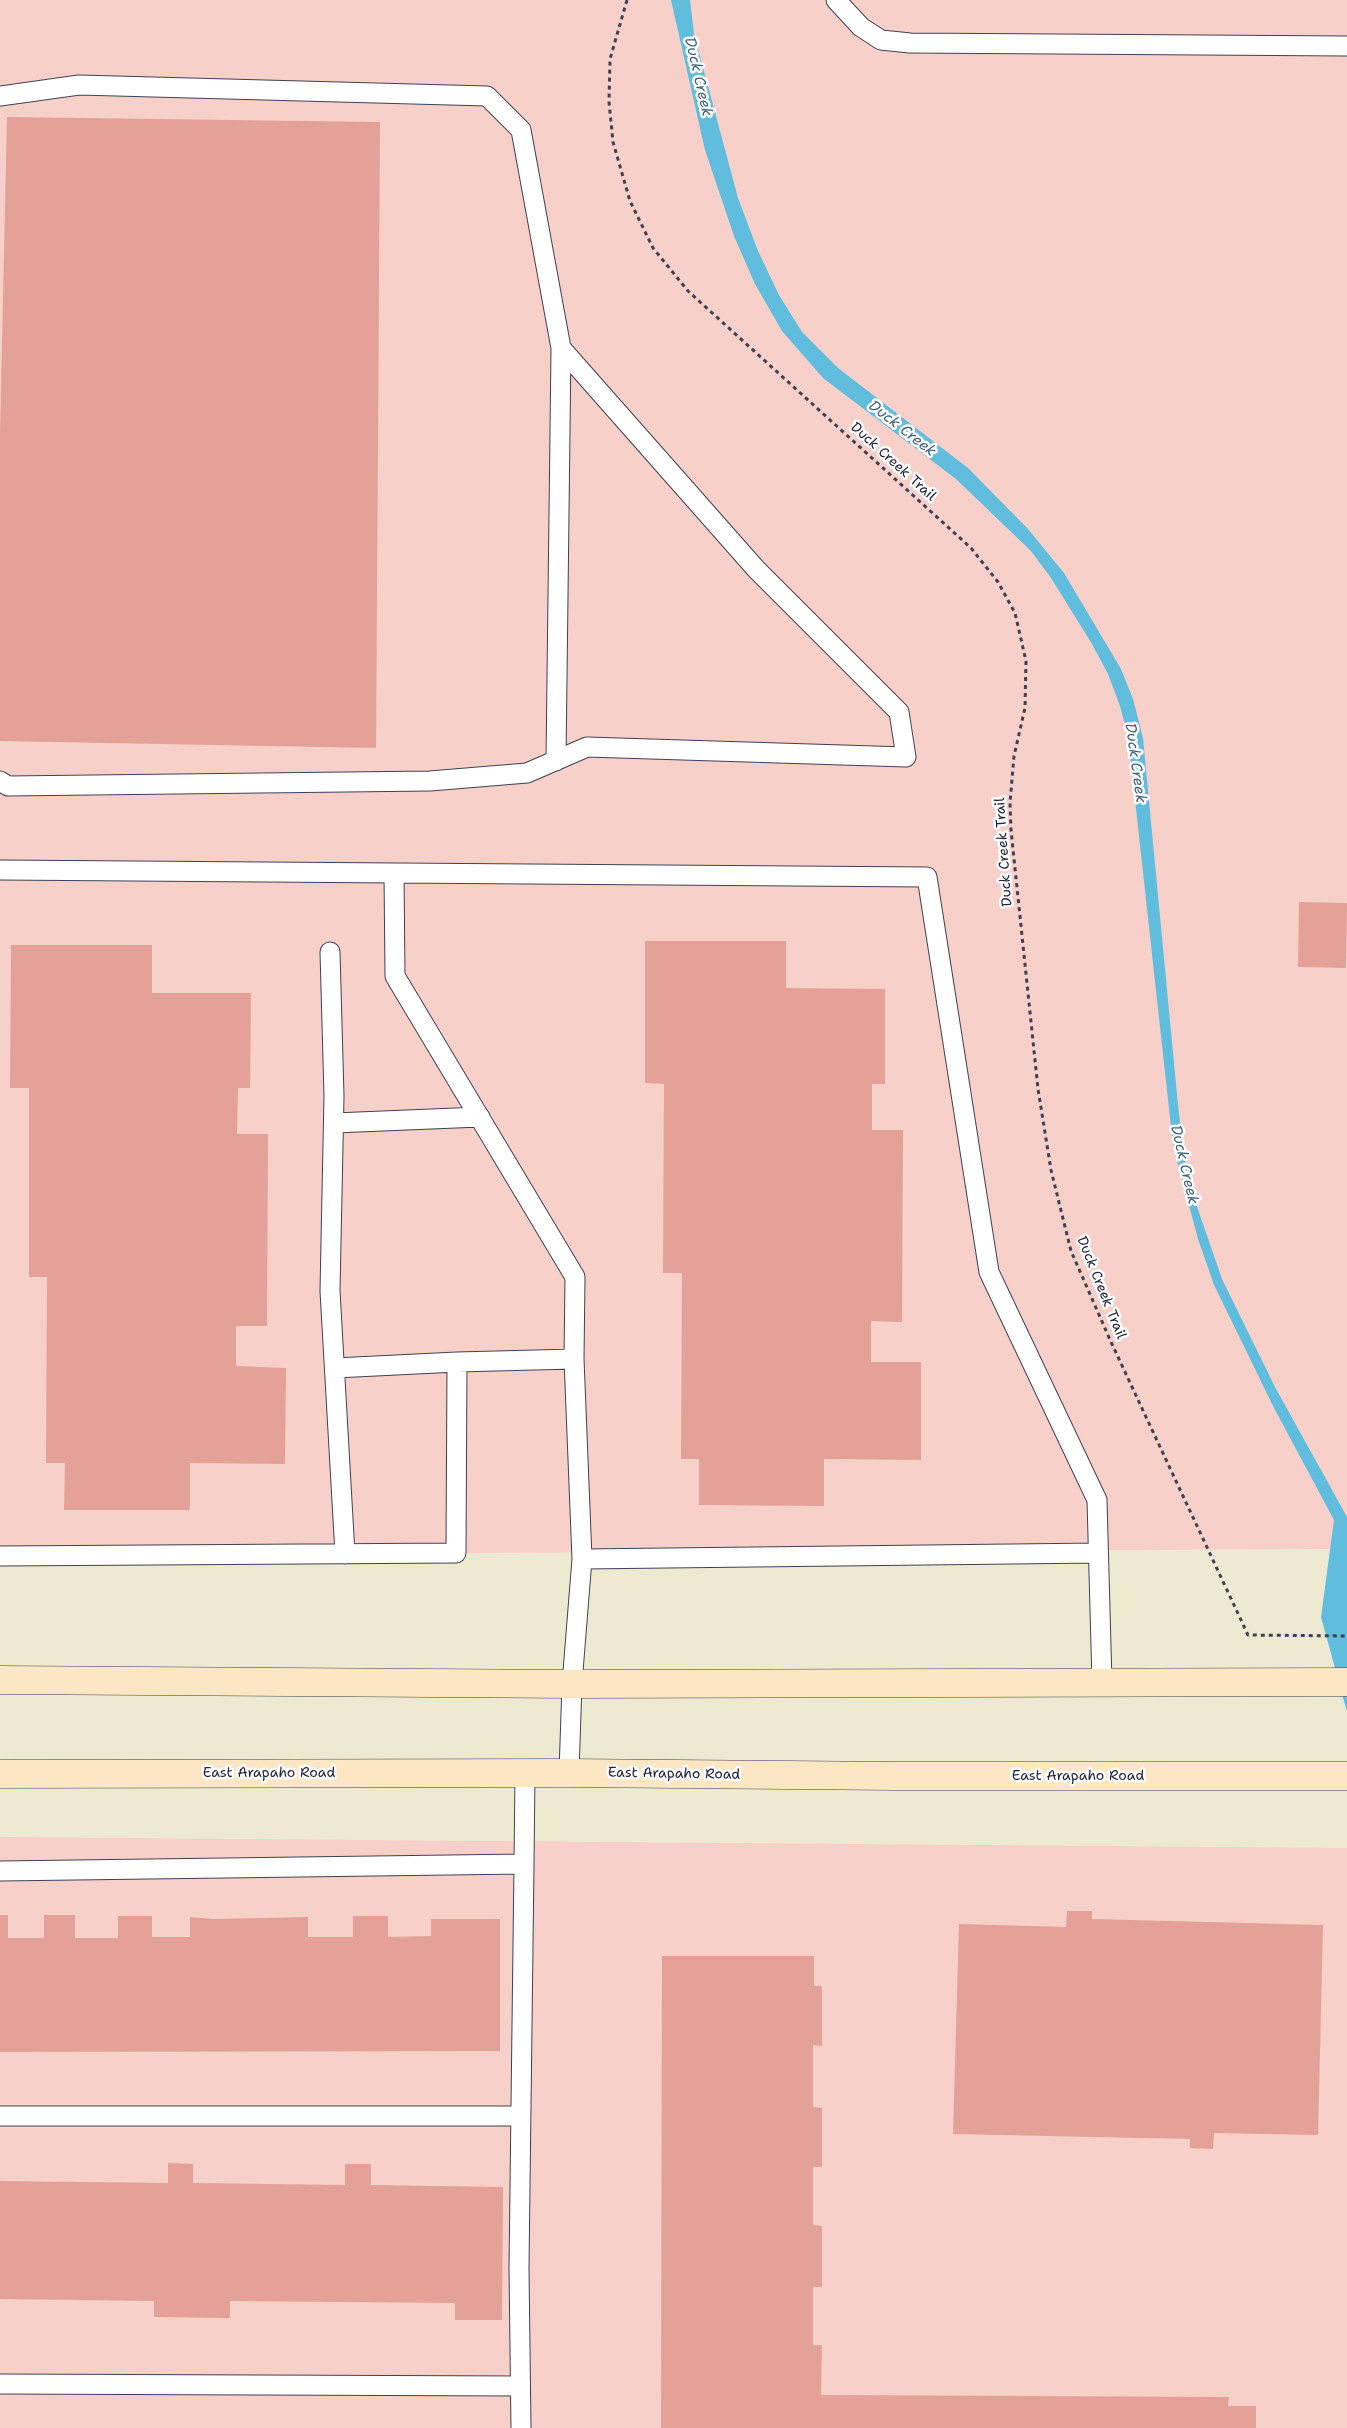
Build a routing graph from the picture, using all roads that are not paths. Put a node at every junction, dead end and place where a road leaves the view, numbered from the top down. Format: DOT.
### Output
graph roads {
  1 [pos="836,0"];
  2 [pos="1347,46"];
  3 [pos="0,96"];
  4 [pos="561,348"];
  5 [pos="556,761"];
  6 [pos="0,782"];
  7 [pos="0,870"];
  8 [pos="394,873"];
  9 [pos="330,952"];
  10 [pos="480,1118"];
  11 [pos="334,1123"];
  12 [pos="574,1359"];
  13 [pos="457,1362"];
  14 [pos="335,1368"];
  15 [pos="1098,1553"];
  16 [pos="345,1554"];
  17 [pos="0,1556"];
  18 [pos="582,1559"];
  19 [pos="0,1680"];
  20 [pos="1347,1682"];
  21 [pos="1102,1683"];
  22 [pos="572,1684"];
  23 [pos="525,1772"];
  24 [pos="569,1772"];
  25 [pos="0,1774"];
  26 [pos="1347,1776"];
  27 [pos="524,1864"];
  28 [pos="0,1871"];
  29 [pos="0,2116"];
  30 [pos="521,2116"];
  31 [pos="0,2384"];
  32 [pos="520,2386"];
  33 [pos="521,2428"];
  1 -- 2 [label="lane"];
  3 -- 4 [label="lane"];
  4 -- 5 [label="lane"];
  4 -- 5 [label="lane"];
  5 -- 6 [label="lane"];
  7 -- 8 [label="lane"];
  8 -- 10 [label="lane"];
  8 -- 15 [label="lane"];
  9 -- 11 [label="lane"];
  10 -- 11 [label="lane"];
  10 -- 12 [label="lane"];
  11 -- 14 [label="lane"];
  12 -- 13 [label="lane"];
  12 -- 18 [label="lane"];
  13 -- 14 [label="lane"];
  13 -- 16 [label="lane"];
  14 -- 16 [label="lane"];
  15 -- 18 [label="lane"];
  15 -- 21 [label="lane"];
  16 -- 17 [label="lane"];
  18 -- 22 [label="lane"];
  19 -- 22 [label="main road"];
  20 -- 21 [label="main road"];
  21 -- 22 [label="main road"];
  22 -- 24 [label="lane"];
  23 -- 24 [label="main road, East Arapaho Road"];
  23 -- 25 [label="main road, East Arapaho Road"];
  23 -- 27 [label="lane"];
  24 -- 26 [label="main road, East Arapaho Road"];
  27 -- 28 [label="lane"];
  27 -- 30 [label="lane"];
  29 -- 30 [label="lane"];
  30 -- 32 [label="lane"];
  31 -- 32 [label="lane"];
  32 -- 33 [label="lane"];
}
